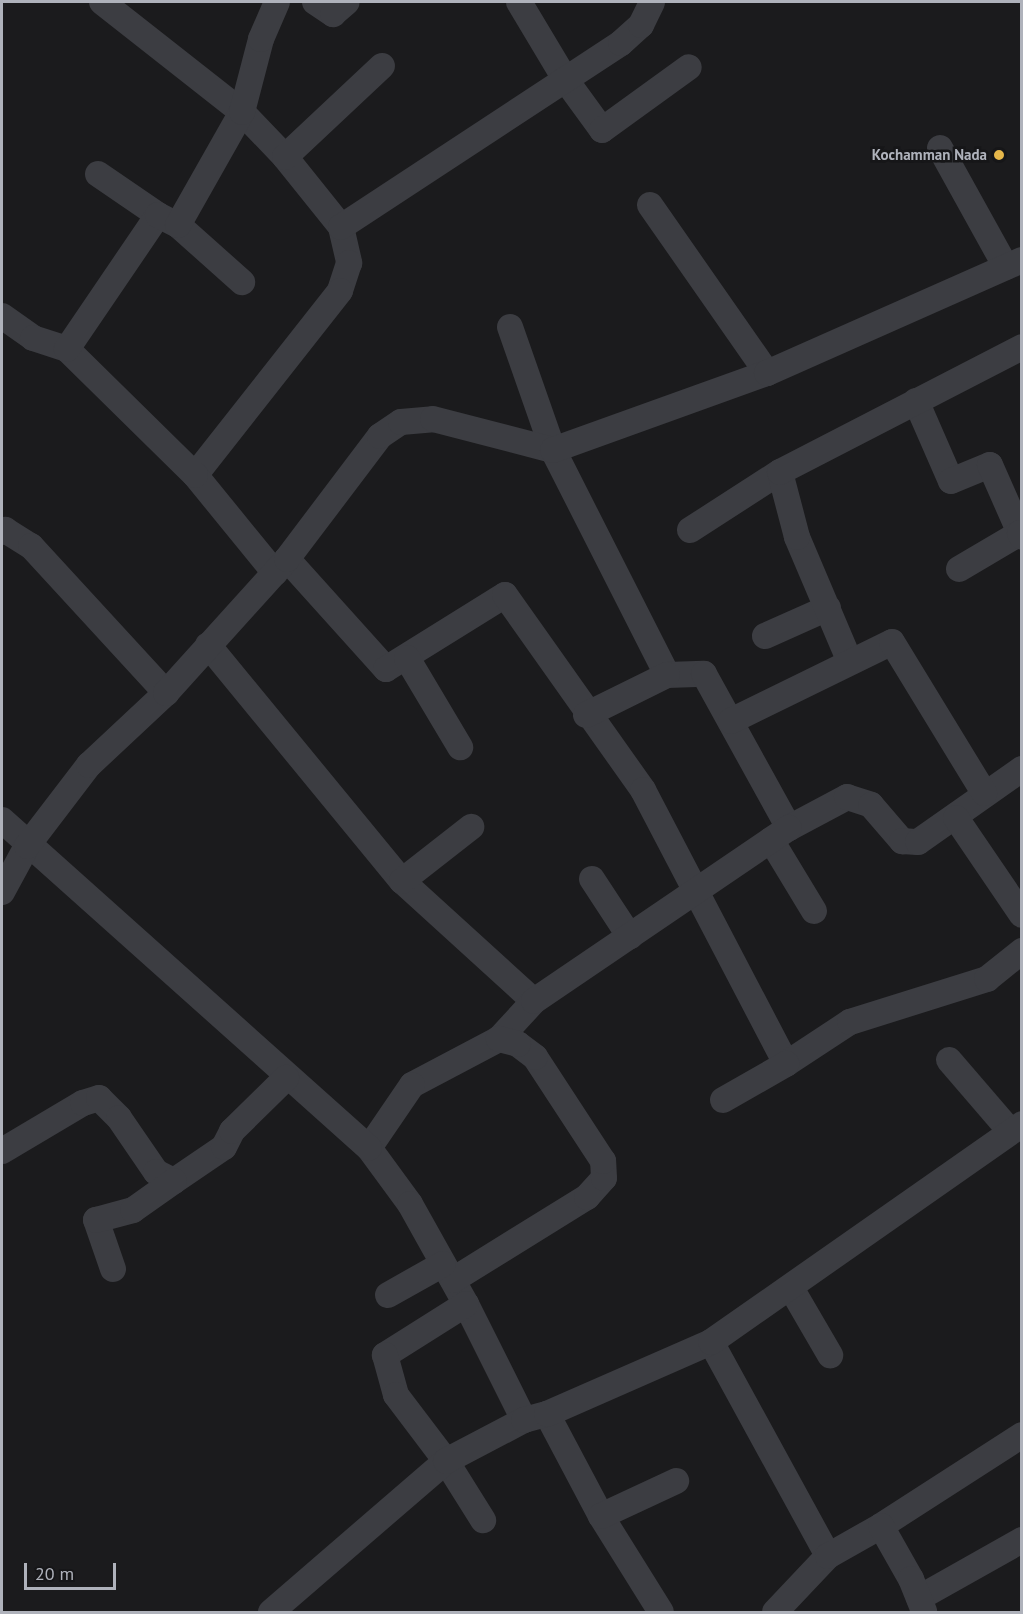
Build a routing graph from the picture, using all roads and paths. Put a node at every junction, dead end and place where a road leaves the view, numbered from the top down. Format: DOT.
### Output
graph roads {
  1 [pos="102,2"];
  2 [pos="277,2"];
  3 [pos="315,2"];
  4 [pos="347,2"];
  5 [pos="519,2"];
  6 [pos="652,2"];
  7 [pos="382,66"];
  8 [pos="689,67"];
  9 [pos="565,79"];
  10 [pos="242,112"];
  11 [pos="940,148"];
  12 [pos="285,156"];
  13 [pos="98,174"];
  14 [pos="650,205"];
  15 [pos="168,220"];
  16 [pos="341,227"];
  17 [pos="1014,263"];
  18 [pos="242,282"];
  19 [pos="2,316"];
  20 [pos="510,327"];
  21 [pos="1022,347"];
  22 [pos="67,350"];
  23 [pos="767,373"];
  24 [pos="916,400"];
  25 [pos="553,450"];
  26 [pos="780,472"];
  27 [pos="195,474"];
  28 [pos="690,530"];
  29 [pos="2,532"];
  30 [pos="1021,535"];
  31 [pos="281,566"];
  32 [pos="959,569"];
  33 [pos="828,608"];
  34 [pos="765,636"];
  35 [pos="207,645"];
  36 [pos="407,658"];
  37 [pos="850,662"];
  38 [pos="667,675"];
  39 [pos="166,693"];
  40 [pos="586,715"];
  41 [pos="731,721"];
  42 [pos="460,747"];
  43 [pos="1022,769"];
  44 [pos="984,793"];
  45 [pos="956,818"];
  46 [pos="2,820"];
  47 [pos="471,827"];
  48 [pos="780,834"];
  49 [pos="27,846"];
  50 [pos="592,879"];
  51 [pos="402,881"];
  52 [pos="2,892"];
  53 [pos="695,895"];
  54 [pos="814,911"];
  55 [pos="1022,915"];
  56 [pos="630,938"];
  57 [pos="1022,951"];
  58 [pos="534,1001"];
  59 [pos="499,1039"];
  60 [pos="948,1060"];
  61 [pos="786,1064"];
  62 [pos="286,1078"];
  63 [pos="723,1100"];
  64 [pos="1016,1127"];
  65 [pos="369,1148"];
  66 [pos="2,1151"];
  67 [pos="174,1180"];
  68 [pos="113,1269"];
  69 [pos="448,1272"];
  70 [pos="792,1288"];
  71 [pos="388,1295"];
  72 [pos="466,1304"];
  73 [pos="711,1342"];
  74 [pos="830,1355"];
  75 [pos="535,1417"];
  76 [pos="1022,1435"];
  77 [pos="446,1461"];
  78 [pos="676,1481"];
  79 [pos="601,1516"];
  80 [pos="483,1520"];
  81 [pos="880,1526"];
  82 [pos="1022,1540"];
  83 [pos="828,1556"];
  84 [pos="922,1605"];
  85 [pos="271,1612"];
  86 [pos="661,1612"];
  87 [pos="775,1612"];
  1 -- 10 [label="street"];
  2 -- 10 [label="street"];
  3 -- 4 [label="street"];
  5 -- 9 [label="street"];
  6 -- 9 [label="street"];
  7 -- 12 [label="street"];
  8 -- 9 [label="street"];
  9 -- 16 [label="street"];
  10 -- 12 [label="street"];
  10 -- 15 [label="street"];
  11 -- 17 [label="street"];
  12 -- 16 [label="street"];
  13 -- 15 [label="street"];
  14 -- 23 [label="street"];
  15 -- 18 [label="street"];
  15 -- 22 [label="street"];
  16 -- 27 [label="street"];
  17 -- 23 [label="street"];
  19 -- 22 [label="street"];
  20 -- 25 [label="street"];
  21 -- 24 [label="street"];
  22 -- 27 [label="street"];
  23 -- 25 [label="street"];
  24 -- 26 [label="street"];
  24 -- 30 [label="street"];
  25 -- 31 [label="street"];
  25 -- 38 [label="street"];
  26 -- 28 [label="street"];
  26 -- 33 [label="street"];
  27 -- 31 [label="street"];
  29 -- 39 [label="street"];
  30 -- 32 [label="street"];
  31 -- 35 [label="street"];
  31 -- 36 [label="street"];
  33 -- 34 [label="street"];
  33 -- 37 [label="street"];
  35 -- 39 [label="street"];
  35 -- 51 [label="street"];
  36 -- 40 [label="street"];
  36 -- 42 [label="street"];
  37 -- 41 [label="street"];
  37 -- 44 [label="street"];
  38 -- 40 [label="street"];
  38 -- 41 [label="street"];
  39 -- 49 [label="street"];
  40 -- 53 [label="street"];
  41 -- 48 [label="street"];
  43 -- 44 [label="street"];
  44 -- 45 [label="street"];
  45 -- 48 [label="street"];
  45 -- 55 [label="street"];
  46 -- 49 [label="street"];
  47 -- 51 [label="street"];
  48 -- 53 [label="street"];
  48 -- 54 [label="street"];
  49 -- 52 [label="street"];
  49 -- 62 [label="street"];
  50 -- 56 [label="street"];
  51 -- 58 [label="street"];
  53 -- 56 [label="street"];
  53 -- 61 [label="street"];
  56 -- 58 [label="street"];
  57 -- 61 [label="street"];
  58 -- 59 [label="street"];
  59 -- 65 [label="street"];
  59 -- 69 [label="street"];
  60 -- 64 [label="street"];
  61 -- 63 [label="street"];
  62 -- 65 [label="street"];
  62 -- 67 [label="street"];
  64 -- 70 [label="street"];
  65 -- 69 [label="street"];
  66 -- 67 [label="street"];
  67 -- 68 [label="street"];
  69 -- 71 [label="street"];
  69 -- 72 [label="street"];
  70 -- 73 [label="street"];
  70 -- 74 [label="street"];
  72 -- 75 [label="street"];
  72 -- 77 [label="street"];
  73 -- 75 [label="street"];
  73 -- 83 [label="street"];
  75 -- 77 [label="street"];
  75 -- 79 [label="street"];
  76 -- 81 [label="street"];
  77 -- 80 [label="street"];
  77 -- 85 [label="street"];
  78 -- 79 [label="street"];
  79 -- 86 [label="street"];
  81 -- 83 [label="street"];
  81 -- 84 [label="street"];
  82 -- 84 [label="street"];
  83 -- 87 [label="street"];
}
